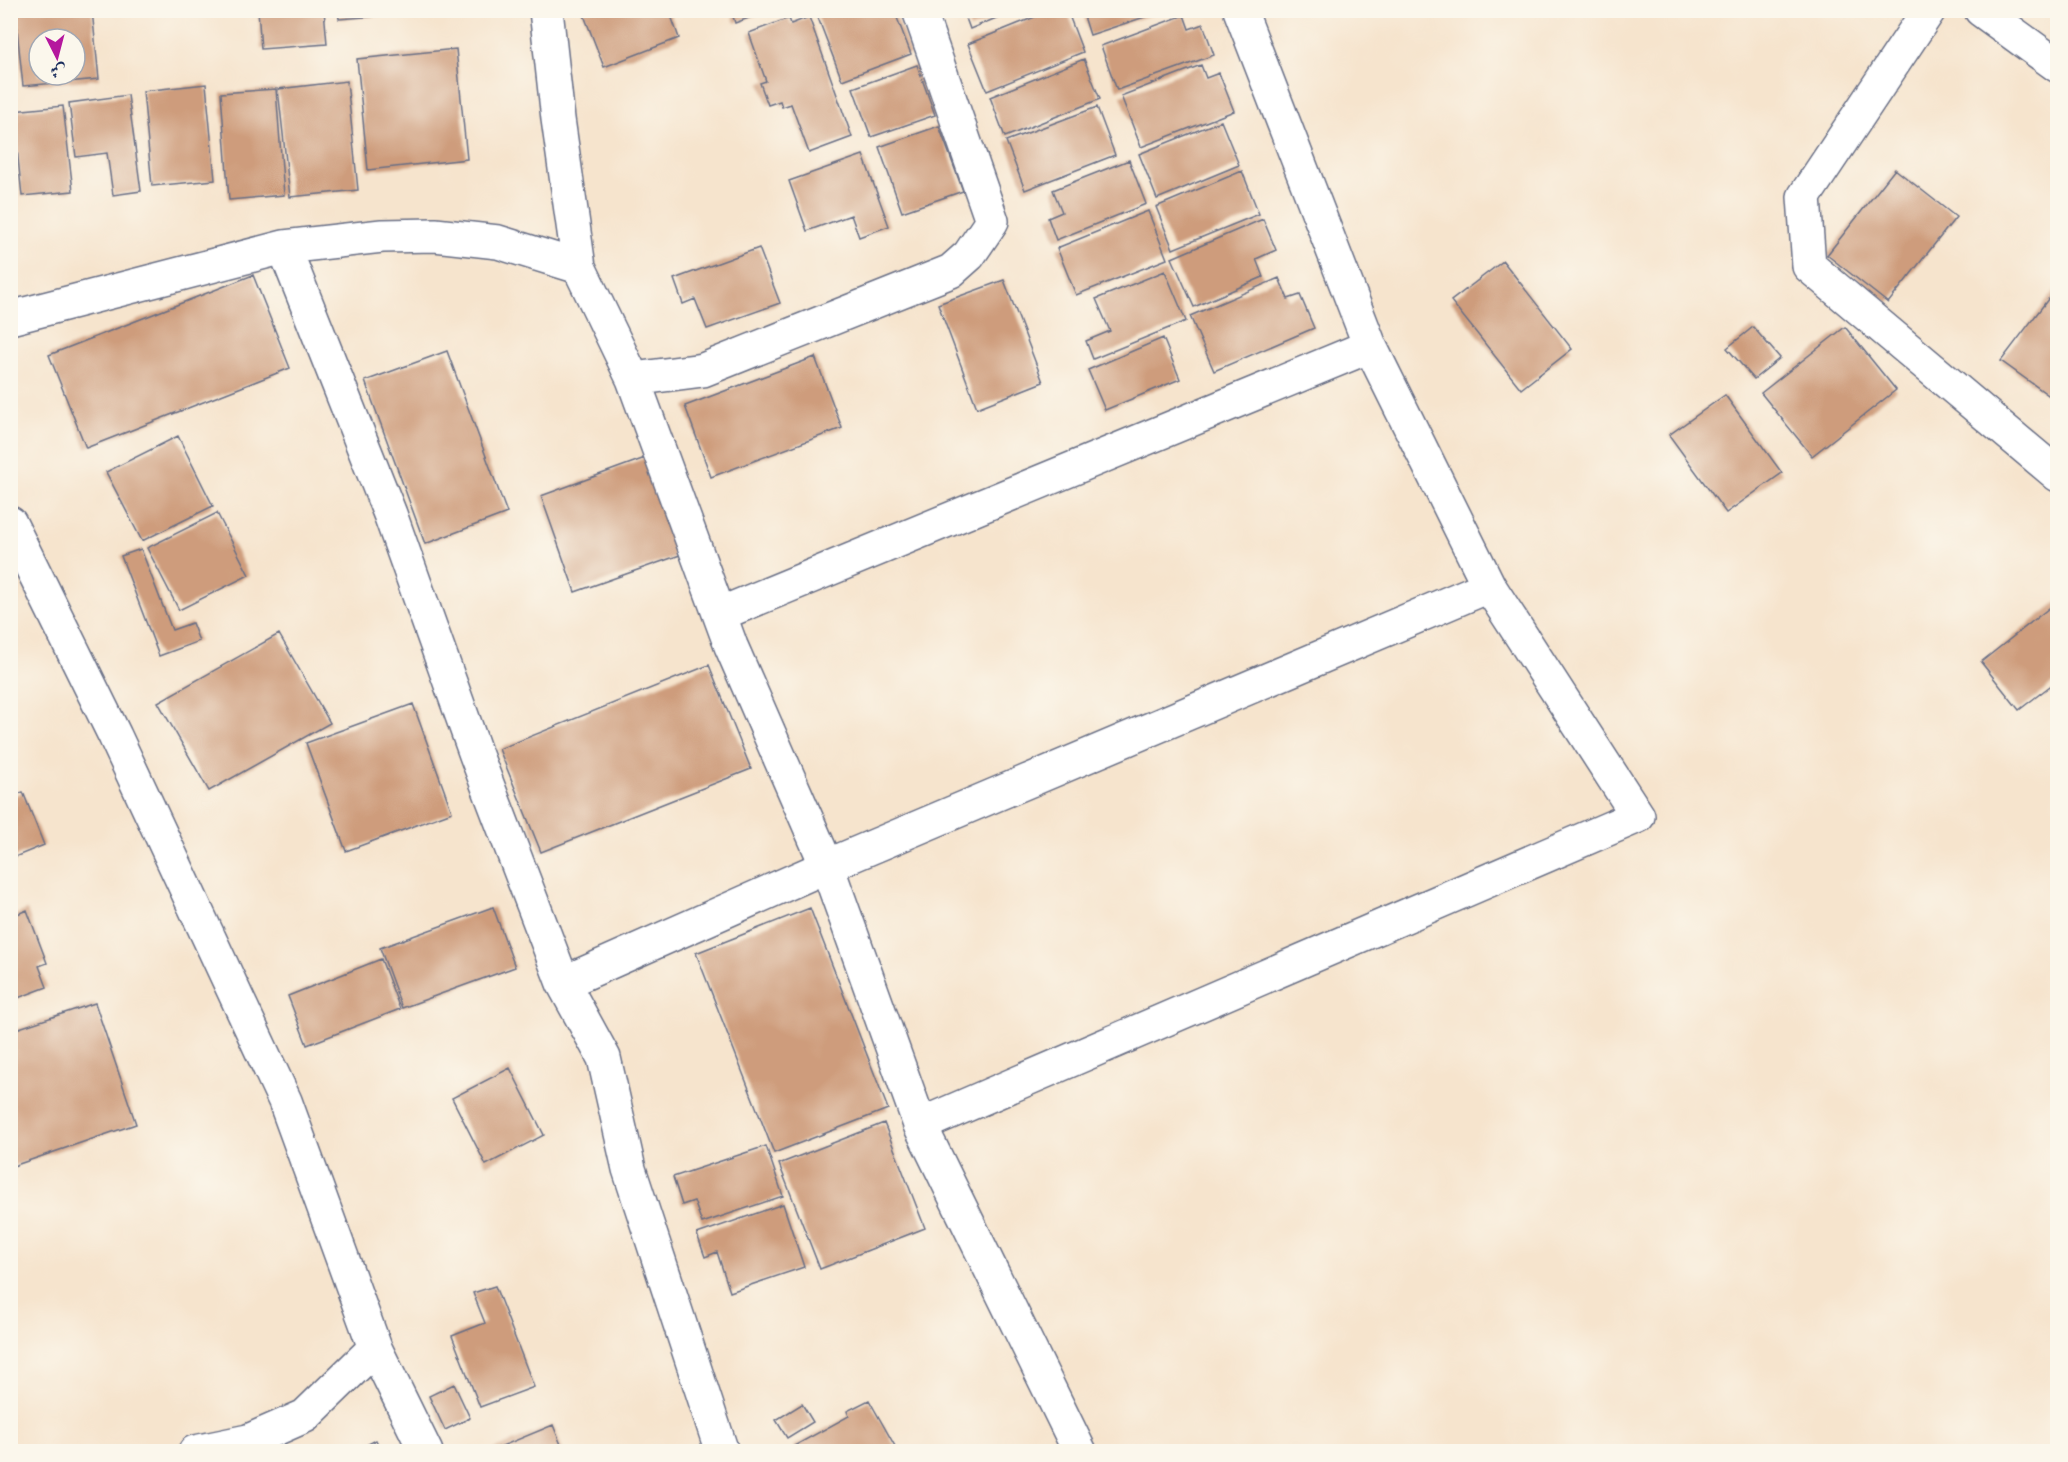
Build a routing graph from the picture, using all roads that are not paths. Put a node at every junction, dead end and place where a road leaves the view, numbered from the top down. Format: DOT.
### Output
graph roads {
  1 [pos="546,10"];
  2 [pos="919,10"];
  3 [pos="1240,10"];
  4 [pos="1929,10"];
  5 [pos="1981,10"];
  6 [pos="2058,66"];
  7 [pos="284,247"];
  8 [pos="579,267"];
  9 [pos="10,318"];
  10 [pos="1370,346"];
  11 [pos="633,379"];
  12 [pos="2058,475"];
  13 [pos="10,523"];
  14 [pos="1489,586"];
  15 [pos="720,614"];
  16 [pos="827,866"];
  17 [pos="563,983"];
  18 [pos="920,1125"];
  19 [pos="375,1348"];
  20 [pos="195,1452"];
  21 [pos="426,1452"];
  22 [pos="722,1452"];
  23 [pos="1080,1452"];
  1 -- 8 [label="street"];
  2 -- 11 [label="street"];
  3 -- 10 [label="street"];
  4 -- 12 [label="street"];
  5 -- 6 [label="street"];
  7 -- 8 [label="street"];
  7 -- 9 [label="street"];
  7 -- 17 [label="street"];
  8 -- 11 [label="street"];
  10 -- 14 [label="street"];
  10 -- 15 [label="street"];
  11 -- 15 [label="street"];
  13 -- 19 [label="street"];
  14 -- 16 [label="street"];
  14 -- 18 [label="street"];
  15 -- 16 [label="street"];
  16 -- 17 [label="street"];
  16 -- 18 [label="street"];
  17 -- 22 [label="street"];
  18 -- 23 [label="street"];
  19 -- 20 [label="street"];
  19 -- 21 [label="street"];
}
